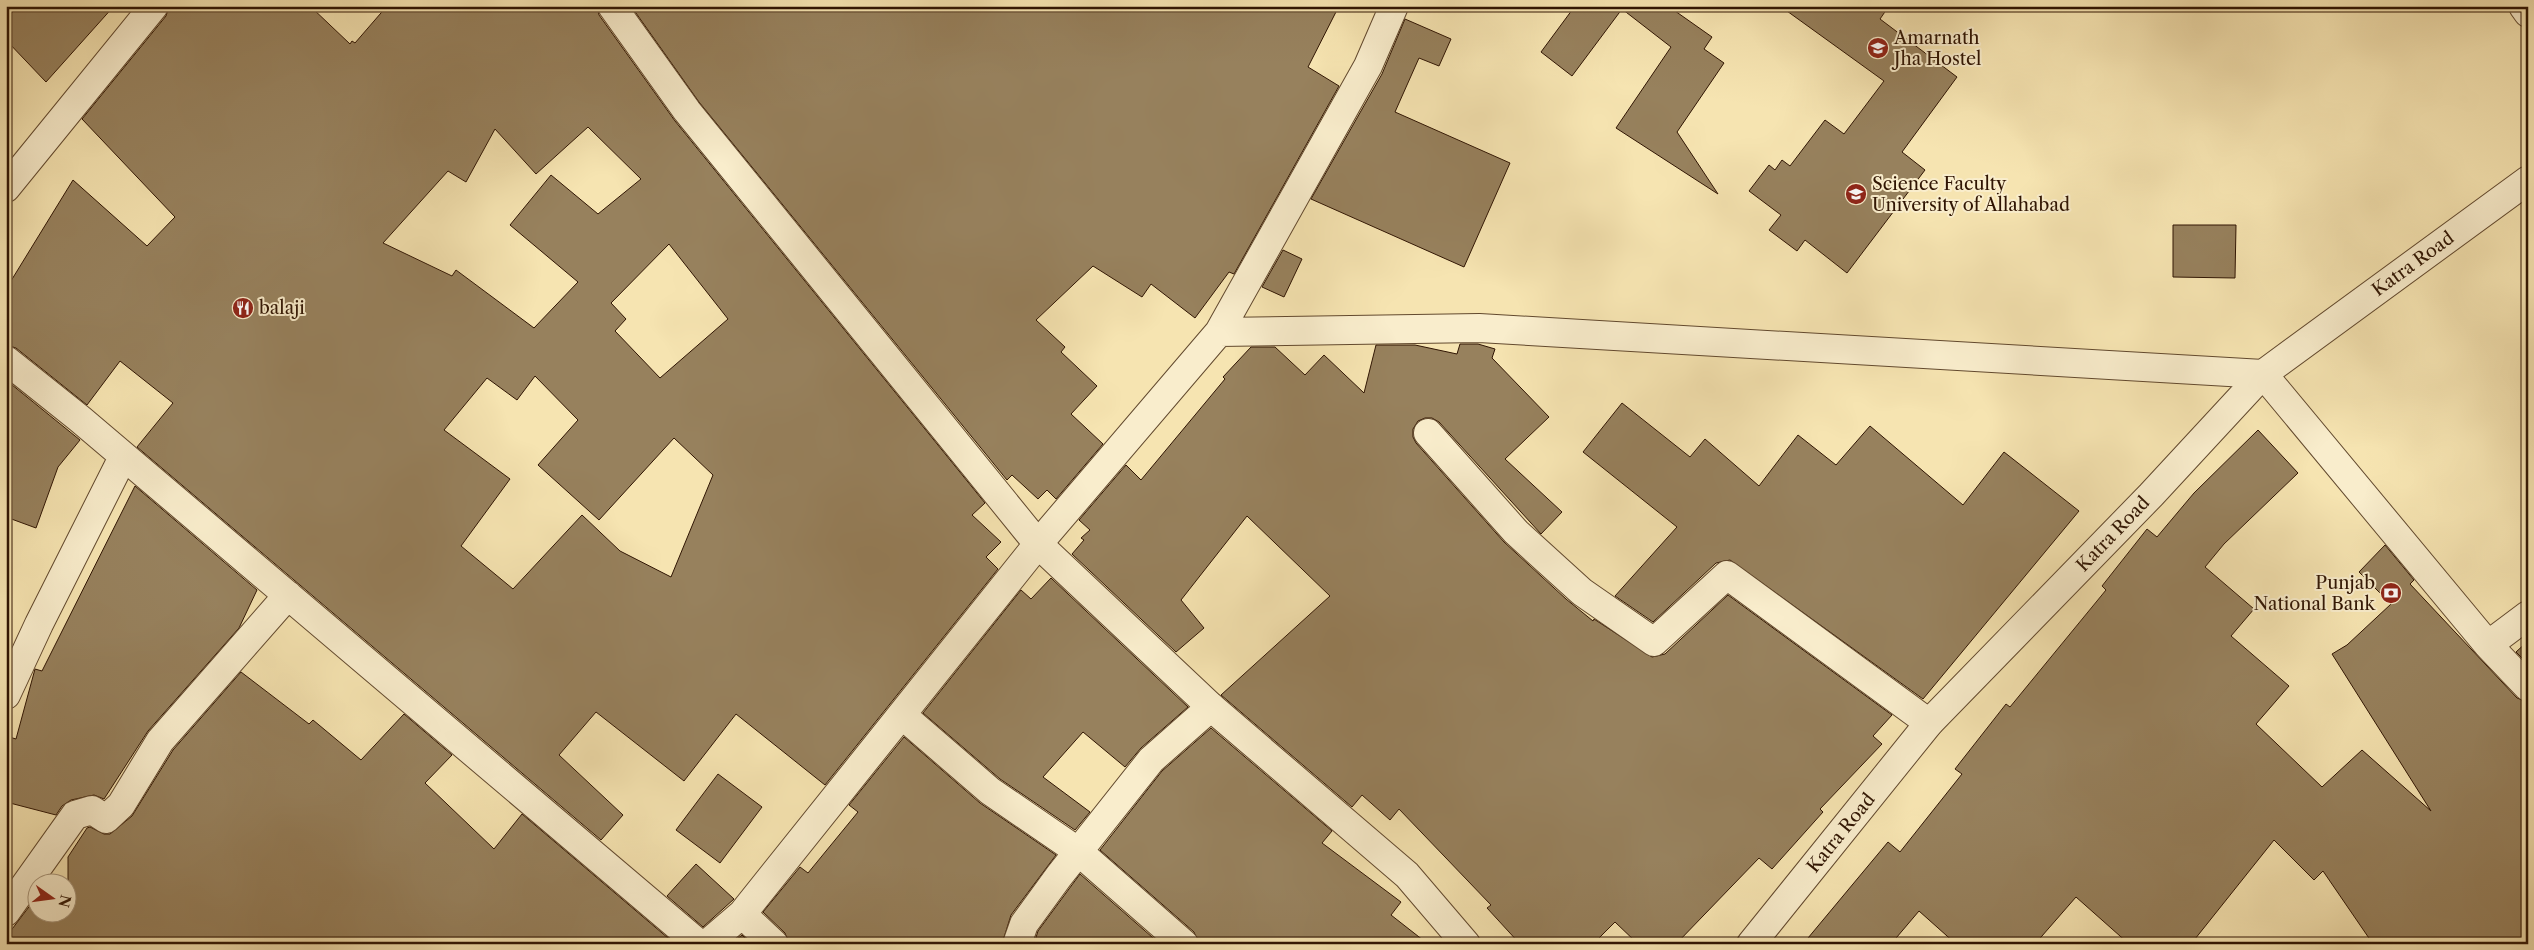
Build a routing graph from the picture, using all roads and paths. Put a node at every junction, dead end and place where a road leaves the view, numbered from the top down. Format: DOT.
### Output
graph roads {
  1 [pos="154,6"];
  2 [pos="612,6"];
  3 [pos="1394,6"];
  4 [pos="2522,6"];
  5 [pos="2528,13"];
  6 [pos="2528,180"];
  7 [pos="6,188"];
  8 [pos="1219,332"];
  9 [pos="6,360"];
  10 [pos="2263,374"];
  11 [pos="1428,432"];
  12 [pos="123,457"];
  13 [pos="1038,544"];
  14 [pos="288,595"];
  15 [pos="2528,615"];
  16 [pos="2488,644"];
  17 [pos="2528,687"];
  18 [pos="6,695"];
  19 [pos="1211,707"];
  20 [pos="902,715"];
  21 [pos="1930,723"];
  22 [pos="1080,852"];
  23 [pos="6,912"];
  24 [pos="742,914"];
  25 [pos="699,944"];
  26 [pos="706,944"];
  27 [pos="774,944"];
  28 [pos="1017,944"];
  29 [pos="1184,944"];
  30 [pos="1466,944"];
  31 [pos="1751,944"];
  1 -- 7 [label="street"];
  2 -- 13 [label="street"];
  3 -- 8 [label="street"];
  4 -- 5 [label="street"];
  6 -- 10 [label="street, Katra Road"];
  8 -- 10 [label="street"];
  8 -- 13 [label="street"];
  9 -- 12 [label="street"];
  10 -- 16 [label="street"];
  10 -- 21 [label="street, Katra Road"];
  11 -- 21 [label="street"];
  12 -- 14 [label="street"];
  12 -- 18 [label="street"];
  13 -- 19 [label="street"];
  13 -- 20 [label="street"];
  14 -- 23 [label="street"];
  14 -- 25 [label="street"];
  15 -- 16 [label="street"];
  16 -- 17 [label="street"];
  19 -- 22 [label="street"];
  19 -- 30 [label="street"];
  20 -- 22 [label="street"];
  20 -- 24 [label="street"];
  21 -- 31 [label="street, Katra Road"];
  22 -- 28 [label="street"];
  22 -- 29 [label="street"];
  24 -- 26 [label="street"];
  24 -- 27 [label="street"];
}
